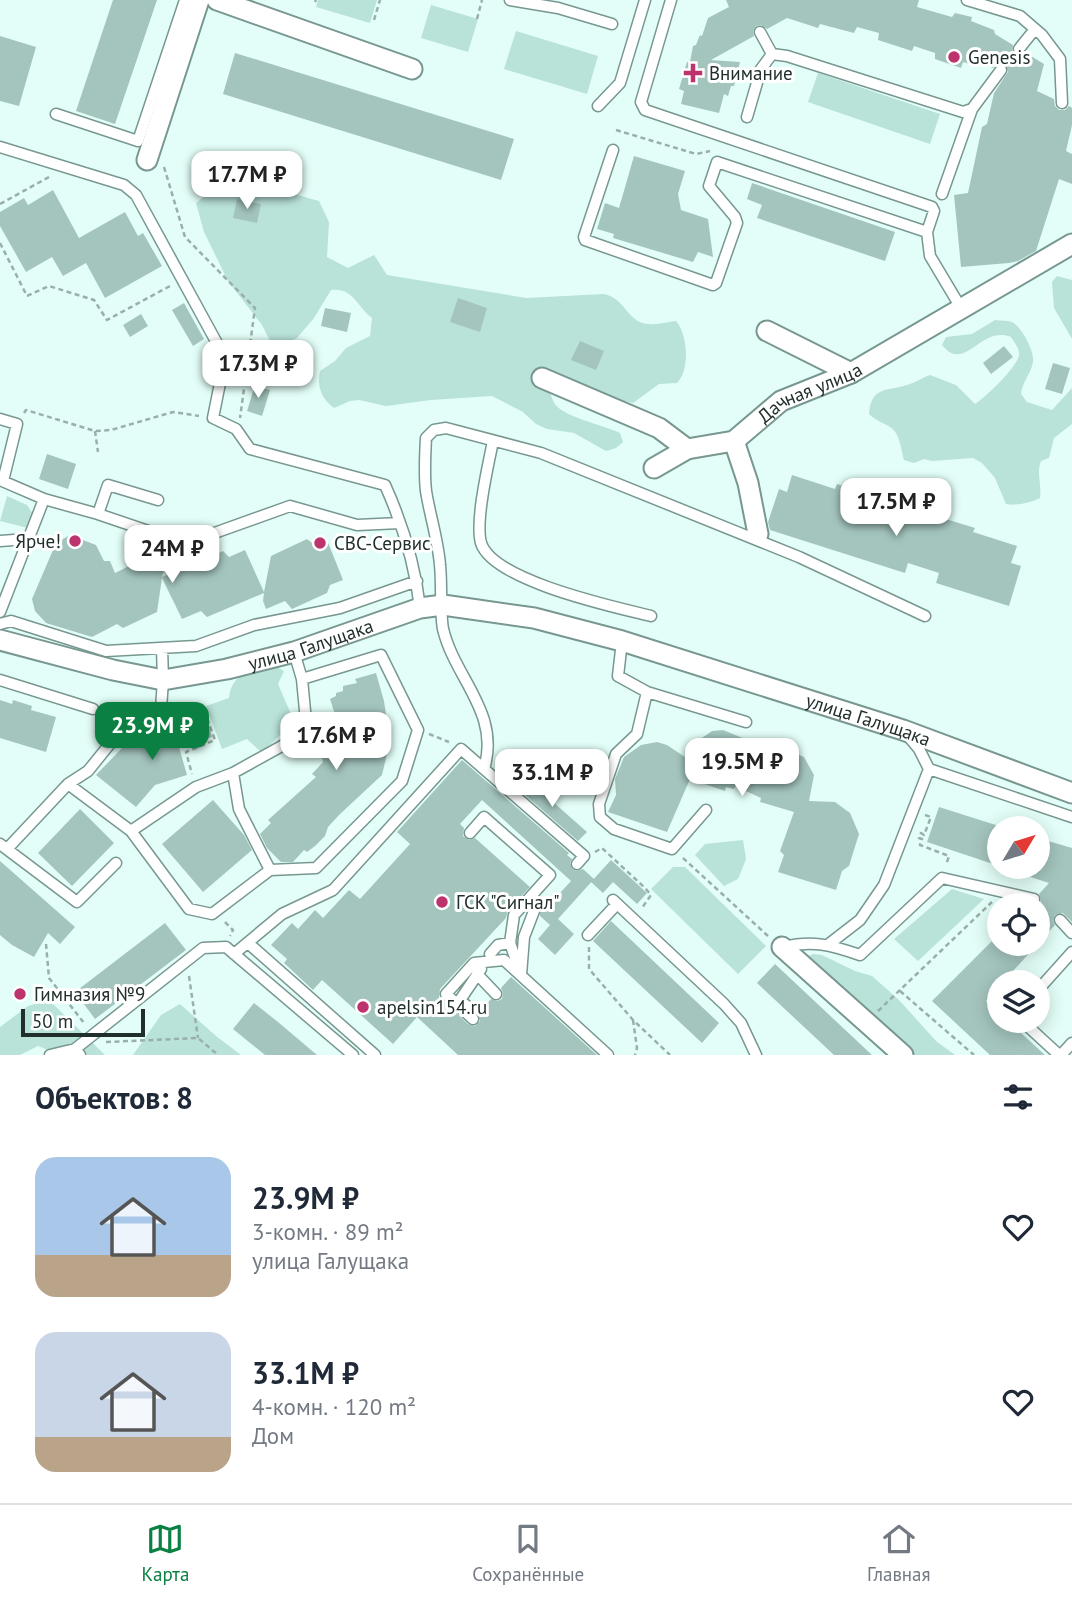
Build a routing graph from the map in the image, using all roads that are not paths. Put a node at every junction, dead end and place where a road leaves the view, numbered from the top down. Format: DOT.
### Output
graph roads {
  1 [pos="185,0"];
  2 [pos="199,0"];
  3 [pos="218,0"];
  4 [pos="510,0"];
  5 [pos="645,0"];
  6 [pos="671,0"];
  7 [pos="967,0"];
  8 [pos="611,24"];
  9 [pos="1035,29"];
  10 [pos="760,32"];
  11 [pos="1019,49"];
  12 [pos="772,54"];
  13 [pos="412,69"];
  14 [pos="1001,70"];
  15 [pos="1062,103"];
  16 [pos="597,106"];
  17 [pos="972,109"];
  18 [pos="56,114"];
  19 [pos="747,117"];
  20 [pos="0,147"];
  21 [pos="613,150"];
  22 [pos="155,163"];
  23 [pos="942,194"];
  24 [pos="927,232"];
  25 [pos="1072,244"];
  26 [pos="961,308"];
  27 [pos="767,331"];
  28 [pos="851,373"];
  29 [pos="542,377"];
  30 [pos="0,419"];
  31 [pos="493,441"];
  32 [pos="734,441"];
  33 [pos="687,449"];
  34 [pos="654,468"];
  35 [pos="1,480"];
  36 [pos="44,499"];
  37 [pos="158,500"];
  38 [pos="98,514"];
  39 [pos="400,523"];
  40 [pos="758,534"];
  41 [pos="14,540"];
  42 [pos="0,541"];
  43 [pos="417,581"];
  44 [pos="443,605"];
  45 [pos="420,608"];
  46 [pos="0,612"];
  47 [pos="651,616"];
  48 [pos="925,616"];
  49 [pos="0,624"];
  50 [pos="0,640"];
  51 [pos="622,641"];
  52 [pos="162,648"];
  53 [pos="294,652"];
  54 [pos="302,679"];
  55 [pos="0,680"];
  56 [pos="163,680"];
  57 [pos="647,692"];
  58 [pos="93,709"];
  59 [pos="746,722"];
  60 [pos="903,730"];
  61 [pos="484,769"];
  62 [pos="929,769"];
  63 [pos="233,773"];
  64 [pos="68,784"];
  65 [pos="1072,793"];
  66 [pos="706,810"];
  67 [pos="1072,817"];
  68 [pos="131,831"];
  69 [pos="470,833"];
  70 [pos="3,846"];
  71 [pos="581,860"];
  72 [pos="116,863"];
  73 [pos="270,870"];
  74 [pos="1007,893"];
  75 [pos="534,911"];
  76 [pos="1060,920"];
  77 [pos="591,932"];
  78 [pos="1072,933"];
  79 [pos="248,943"];
  80 [pos="510,943"];
  81 [pos="829,944"];
  82 [pos="782,947"];
  83 [pos="1072,951"];
  84 [pos="234,954"];
  85 [pos="490,954"];
  86 [pos="521,975"];
  87 [pos="1050,976"];
  88 [pos="496,994"];
  89 [pos="1035,1033"];
  90 [pos="1072,1043"];
  91 [pos="78,1052"];
  92 [pos="50,1055"];
  93 [pos="353,1055"];
  94 [pos="375,1055"];
  95 [pos="608,1055"];
  96 [pos="756,1055"];
  97 [pos="903,1055"];
  98 [pos="1060,1055"];
  1 -- 18 [label="lane"];
  2 -- 22 [label="street"];
  3 -- 13 [label="street"];
  4 -- 8 [label="lane"];
  5 -- 16 [label="lane"];
  6 -- 24 [label="lane"];
  7 -- 9 [label="lane"];
  9 -- 11 [label="lane"];
  9 -- 15 [label="lane"];
  10 -- 12 [label="lane"];
  12 -- 17 [label="lane"];
  12 -- 19 [label="lane"];
  14 -- 17 [label="lane"];
  17 -- 23 [label="lane"];
  20 -- 39 [label="lane"];
  21 -- 24 [label="lane"];
  24 -- 26 [label="lane"];
  25 -- 26 [label="street, Дачная улица"];
  26 -- 28 [label="street, Дачная улица"];
  27 -- 28 [label="street"];
  28 -- 32 [label="street, Дачная улица"];
  29 -- 33 [label="street"];
  30 -- 35 [label="lane"];
  31 -- 44 [label="lane"];
  31 -- 47 [label="lane"];
  31 -- 48 [label="lane"];
  32 -- 33 [label="street"];
  32 -- 40 [label="street"];
  33 -- 34 [label="street"];
  35 -- 36 [label="lane"];
  36 -- 38 [label="lane"];
  36 -- 46 [label="lane"];
  37 -- 38 [label="lane"];
  38 -- 39 [label="lane"];
  39 -- 43 [label="lane"];
  41 -- 42 [label="lane"];
  43 -- 45 [label="lane"];
  43 -- 52 [label="lane"];
  44 -- 45 [label="street, улица Галущака"];
  44 -- 51 [label="street, улица Галущака"];
  44 -- 61 [label="lane"];
  45 -- 53 [label="street, улица Галущака"];
  49 -- 52 [label="lane"];
  50 -- 56 [label="street, улица Галущака"];
  51 -- 57 [label="lane"];
  51 -- 60 [label="street, улица Галущака"];
  52 -- 56 [label="lane"];
  53 -- 54 [label="lane"];
  53 -- 56 [label="street, улица Галущака"];
  54 -- 63 [label="lane"];
  54 -- 73 [label="lane"];
  55 -- 58 [label="lane"];
  56 -- 64 [label="lane"];
  57 -- 59 [label="lane"];
  57 -- 66 [label="lane"];
  60 -- 62 [label="lane"];
  60 -- 65 [label="street, улица Галущака"];
  61 -- 71 [label="lane"];
  61 -- 79 [label="lane"];
  62 -- 67 [label="lane"];
  62 -- 81 [label="lane"];
  63 -- 68 [label="lane"];
  63 -- 73 [label="lane"];
  64 -- 68 [label="lane"];
  64 -- 70 [label="lane"];
  68 -- 73 [label="lane"];
  69 -- 80 [label="lane"];
  70 -- 72 [label="lane"];
  74 -- 81 [label="lane"];
  75 -- 86 [label="lane"];
  76 -- 78 [label="lane"];
  77 -- 96 [label="lane"];
  79 -- 84 [label="lane"];
  79 -- 94 [label="lane"];
  80 -- 85 [label="lane"];
  80 -- 86 [label="lane"];
  81 -- 82 [label="lane"];
  82 -- 97 [label="street"];
  83 -- 87 [label="lane"];
  84 -- 91 [label="lane"];
  84 -- 93 [label="lane"];
  86 -- 88 [label="lane"];
  86 -- 95 [label="lane"];
  89 -- 98 [label="lane"];
  90 -- 98 [label="lane"];
  91 -- 92 [label="lane"];
}
